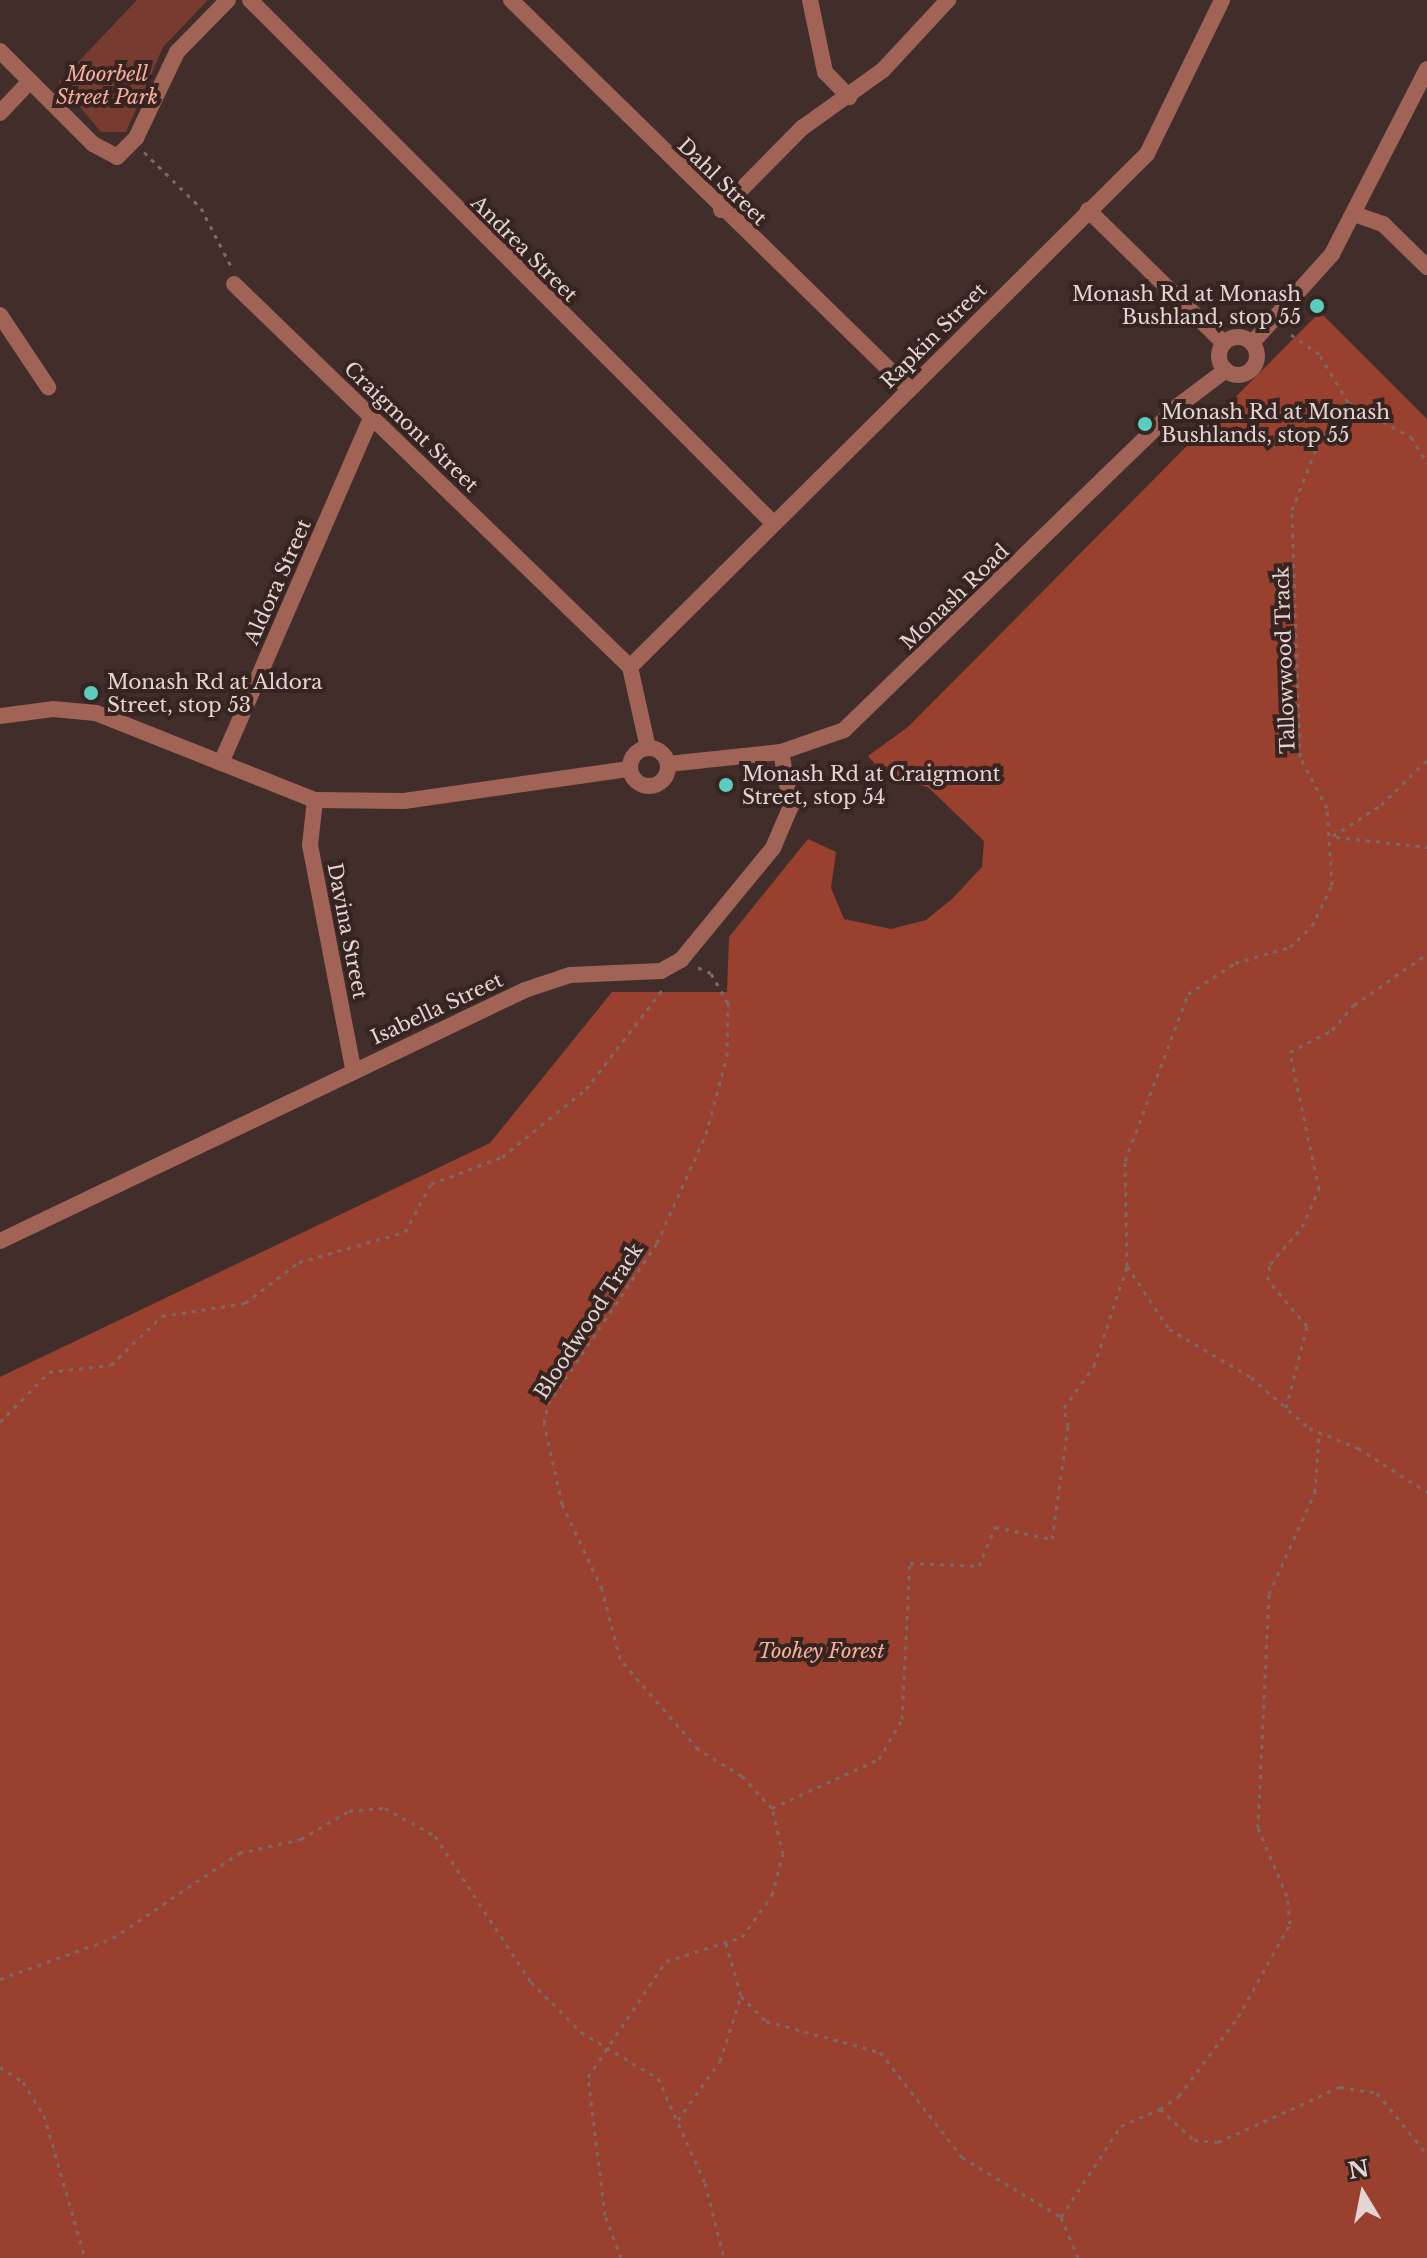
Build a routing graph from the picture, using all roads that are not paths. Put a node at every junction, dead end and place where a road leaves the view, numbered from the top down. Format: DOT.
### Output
graph roads {
  1 [pos="228,0"];
  2 [pos="250,0"];
  3 [pos="511,0"];
  4 [pos="810,0"];
  5 [pos="948,0"];
  6 [pos="1222,0"];
  7 [pos="0,51"];
  8 [pos="1427,69"];
  9 [pos="30,81"];
  10 [pos="849,97"];
  11 [pos="0,113"];
  12 [pos="721,210"];
  13 [pos="1088,210"];
  14 [pos="1354,214"];
  15 [pos="1427,267"];
  16 [pos="234,284"];
  17 [pos="0,315"];
  18 [pos="1224,343"];
  19 [pos="1252,343"];
  20 [pos="1226,370"];
  21 [pos="48,387"];
  22 [pos="909,389"];
  23 [pos="372,416"];
  24 [pos="773,523"];
  25 [pos="630,667"];
  26 [pos="0,716"];
  27 [pos="648,748"];
  28 [pos="781,752"];
  29 [pos="221,763"];
  30 [pos="668,764"];
  31 [pos="630,769"];
  32 [pos="315,800"];
  33 [pos="353,1069"];
  34 [pos="0,1241"];
  1 -- 9 [label="street"];
  2 -- 24 [label="street, Andrea Street"];
  3 -- 12 [label="street, Dahl Street"];
  4 -- 10 [label="street"];
  5 -- 10 [label="street"];
  6 -- 13 [label="street, Rapkin Street"];
  7 -- 9 [label="street"];
  8 -- 14 [label="street, Monash Road"];
  9 -- 11 [label="street"];
  10 -- 12 [label="street"];
  12 -- 22 [label="street, Dahl Street"];
  13 -- 18 [label="street"];
  13 -- 22 [label="street, Rapkin Street"];
  14 -- 15 [label="street"];
  14 -- 19 [label="street, Monash Road"];
  16 -- 23 [label="street, Craigmont Street"];
  17 -- 21 [label="street"];
  18 -- 19 [label="street"];
  18 -- 20 [label="street"];
  19 -- 20 [label="street, Monash Road"];
  20 -- 28 [label="street, Monash Road"];
  22 -- 24 [label="street, Rapkin Street"];
  23 -- 25 [label="street, Craigmont Street"];
  23 -- 29 [label="street, Aldora Street"];
  24 -- 25 [label="street, Rapkin Street"];
  25 -- 27 [label="street"];
  26 -- 29 [label="street"];
  27 -- 30 [label="street"];
  27 -- 31 [label="street"];
  28 -- 30 [label="street, Monash Road"];
  28 -- 33 [label="street, Isabella Street"];
  29 -- 32 [label="street"];
  30 -- 31 [label="street"];
  31 -- 32 [label="street"];
  32 -- 33 [label="street, Davina Street"];
  33 -- 34 [label="street, Isabella Street"];
}
